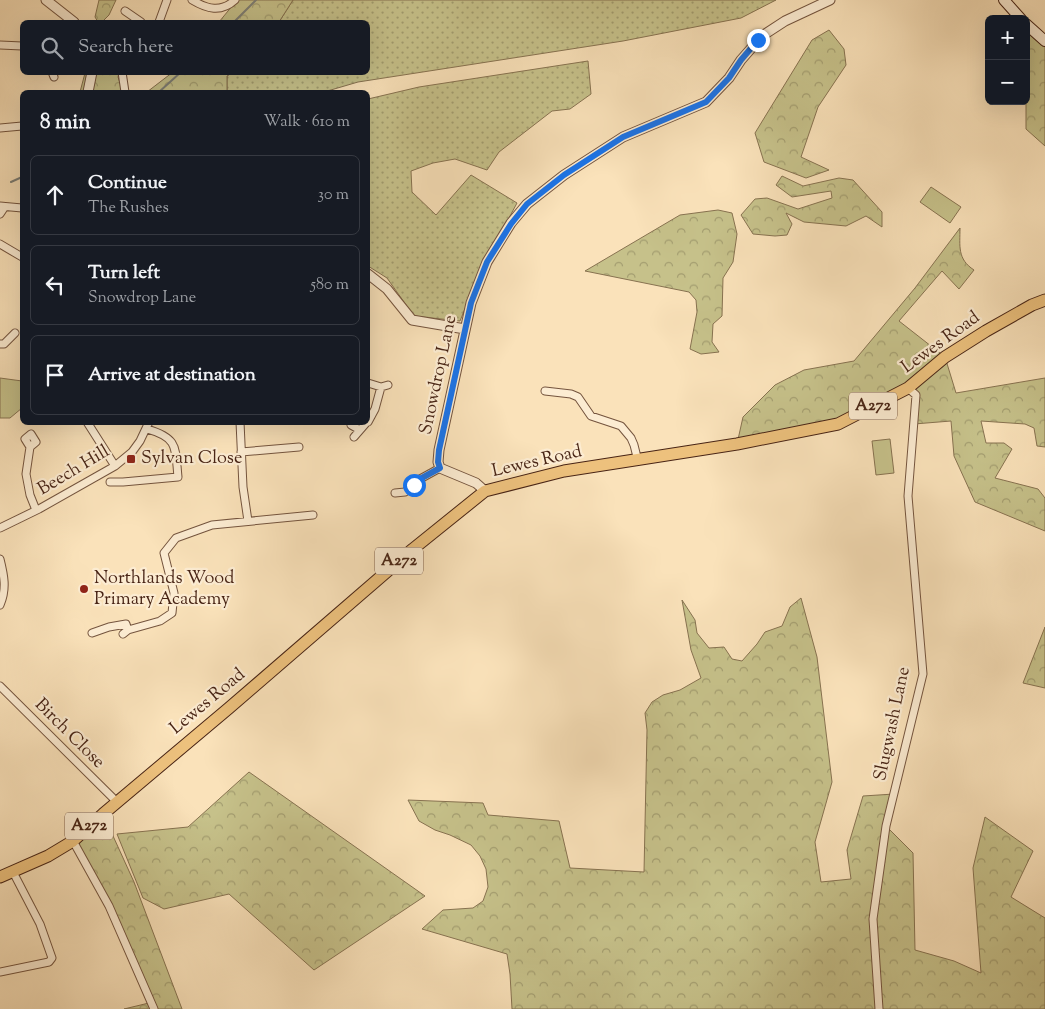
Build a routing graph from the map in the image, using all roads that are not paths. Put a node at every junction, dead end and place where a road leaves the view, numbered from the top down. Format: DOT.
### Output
graph roads {
  1 [pos="46,0"];
  2 [pos="167,0"];
  3 [pos="192,0"];
  4 [pos="235,0"];
  5 [pos="830,0"];
  6 [pos="1004,0"];
  7 [pos="125,11"];
  8 [pos="1017,15"];
  9 [pos="71,20"];
  10 [pos="138,20"];
  11 [pos="160,20"];
  12 [pos="1030,28"];
  13 [pos="1045,41"];
  14 [pos="0,46"];
  15 [pos="20,46"];
  16 [pos="91,75"];
  17 [pos="122,75"];
  18 [pos="88,90"];
  19 [pos="125,90"];
  20 [pos="20,126"];
  21 [pos="0,128"];
  22 [pos="20,208"];
  23 [pos="1,209"];
  24 [pos="0,244"];
  25 [pos="20,256"];
  26 [pos="370,276"];
  27 [pos="1045,300"];
  28 [pos="466,329"];
  29 [pos="15,333"];
  30 [pos="0,344"];
  31 [pos="370,383"];
  32 [pos="908,388"];
  33 [pos="545,391"];
  34 [pos="370,418"];
  35 [pos="89,425"];
  36 [pos="240,425"];
  37 [pos="351,425"];
  38 [pos="364,425"];
  39 [pos="148,426"];
  40 [pos="360,430"];
  41 [pos="354,437"];
  42 [pos="30,447"];
  43 [pos="299,447"];
  44 [pos="241,452"];
  45 [pos="638,461"];
  46 [pos="115,466"];
  47 [pos="440,468"];
  48 [pos="110,482"];
  49 [pos="485,491"];
  50 [pos="395,493"];
  51 [pos="36,510"];
  52 [pos="313,515"];
  53 [pos="248,521"];
  54 [pos="0,528"];
  55 [pos="0,559"];
  56 [pos="0,604"];
  57 [pos="92,633"];
  58 [pos="0,686"];
  59 [pos="117,802"];
  60 [pos="73,841"];
  61 [pos="13,872"];
  62 [pos="0,877"];
  63 [pos="0,972"];
  64 [pos="154,1009"];
  65 [pos="879,1009"];
  1 -- 9 [label="street"];
  2 -- 11 [label="street"];
  3 -- 4 [label="street"];
  5 -- 28 [label="street, Snowdrop Lane"];
  6 -- 8 [label="main road"];
  7 -- 10 [label="street"];
  12 -- 13 [label="main road"];
  14 -- 15 [label="street"];
  16 -- 18 [label="street"];
  17 -- 19 [label="street"];
  20 -- 21 [label="street"];
  22 -- 23 [label="street"];
  24 -- 25 [label="street"];
  26 -- 28 [label="street"];
  27 -- 32 [label="highway, Lewes Road / A272"];
  28 -- 47 [label="street, Snowdrop Lane"];
  29 -- 30 [label="street"];
  31 -- 34 [label="street"];
  32 -- 45 [label="highway, Lewes Road / A272"];
  32 -- 65 [label="street, Slugwash Lane"];
  33 -- 45 [label="street"];
  35 -- 46 [label="street"];
  36 -- 44 [label="street"];
  37 -- 40 [label="street"];
  38 -- 40 [label="street"];
  39 -- 46 [label="street, Beech Hill"];
  39 -- 48 [label="street"];
  40 -- 41 [label="street"];
  42 -- 51 [label="street"];
  43 -- 44 [label="street"];
  44 -- 53 [label="street"];
  45 -- 49 [label="highway, Lewes Road / A272"];
  46 -- 51 [label="street, Beech Hill"];
  47 -- 49 [label="street"];
  47 -- 50 [label="street"];
  49 -- 59 [label="highway, Lewes Road / A272"];
  51 -- 54 [label="street, Beech Hill"];
  52 -- 53 [label="street"];
  53 -- 57 [label="street"];
  55 -- 56 [label="street"];
  58 -- 59 [label="street, Birch Close"];
  59 -- 60 [label="highway, Lewes Road / A272"];
  60 -- 61 [label="highway, Lewes Road / A272"];
  60 -- 64 [label="street"];
  61 -- 62 [label="highway, Lewes Road / A272"];
  61 -- 63 [label="street"];
}
